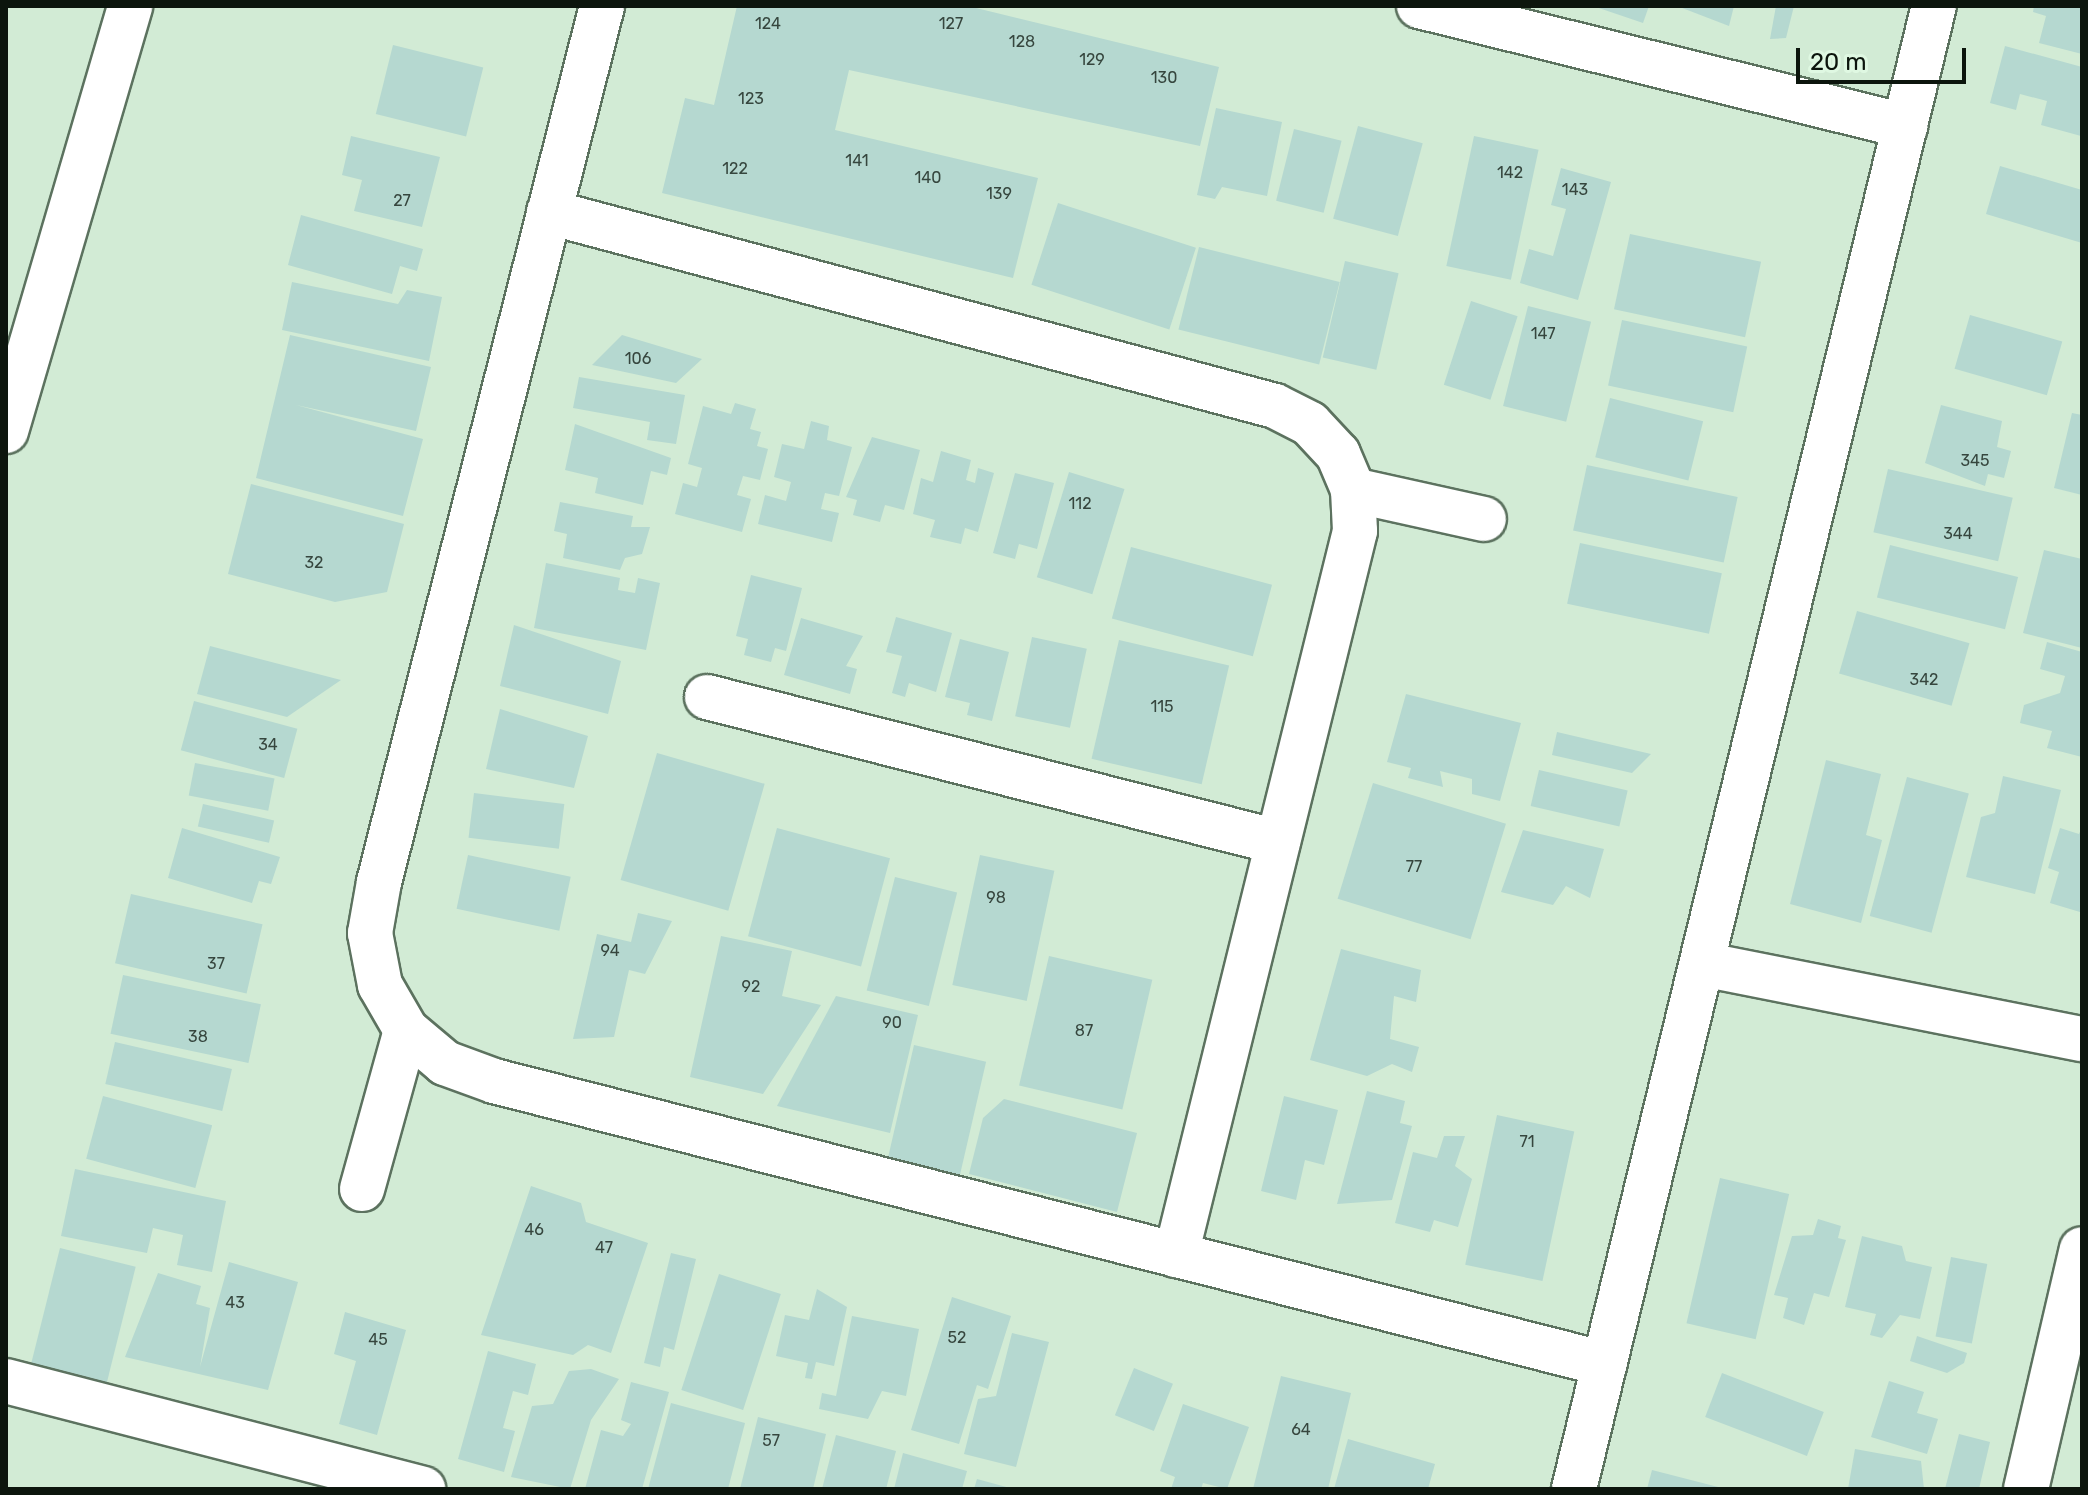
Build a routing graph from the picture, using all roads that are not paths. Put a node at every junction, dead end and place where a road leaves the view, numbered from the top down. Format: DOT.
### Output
graph roads {
  1 [pos="130,6"];
  2 [pos="602,6"];
  3 [pos="1419,6"];
  4 [pos="1934,6"];
  5 [pos="1905,126"];
  6 [pos="549,212"];
  7 [pos="6,431"];
  8 [pos="1353,490"];
  9 [pos="1484,519"];
  10 [pos="707,697"];
  11 [pos="1278,842"];
  12 [pos="1702,964"];
  13 [pos="406,1030"];
  14 [pos="2082,1039"];
  15 [pos="362,1189"];
  16 [pos="2082,1249"];
  17 [pos="1176,1255"];
  18 [pos="1605,1364"];
  19 [pos="6,1381"];
  20 [pos="423,1489"];
  21 [pos="1574,1489"];
  22 [pos="2026,1489"];
  1 -- 7 [label="street"];
  2 -- 6 [label="street"];
  3 -- 5 [label="street"];
  4 -- 5 [label="street"];
  5 -- 12 [label="street"];
  6 -- 8 [label="street"];
  6 -- 13 [label="street"];
  8 -- 9 [label="street"];
  8 -- 11 [label="street"];
  10 -- 11 [label="street"];
  11 -- 17 [label="street"];
  12 -- 14 [label="street"];
  12 -- 18 [label="street"];
  13 -- 15 [label="street"];
  13 -- 17 [label="street"];
  16 -- 22 [label="street"];
  17 -- 18 [label="street"];
  18 -- 21 [label="street"];
  19 -- 20 [label="street"];
}
